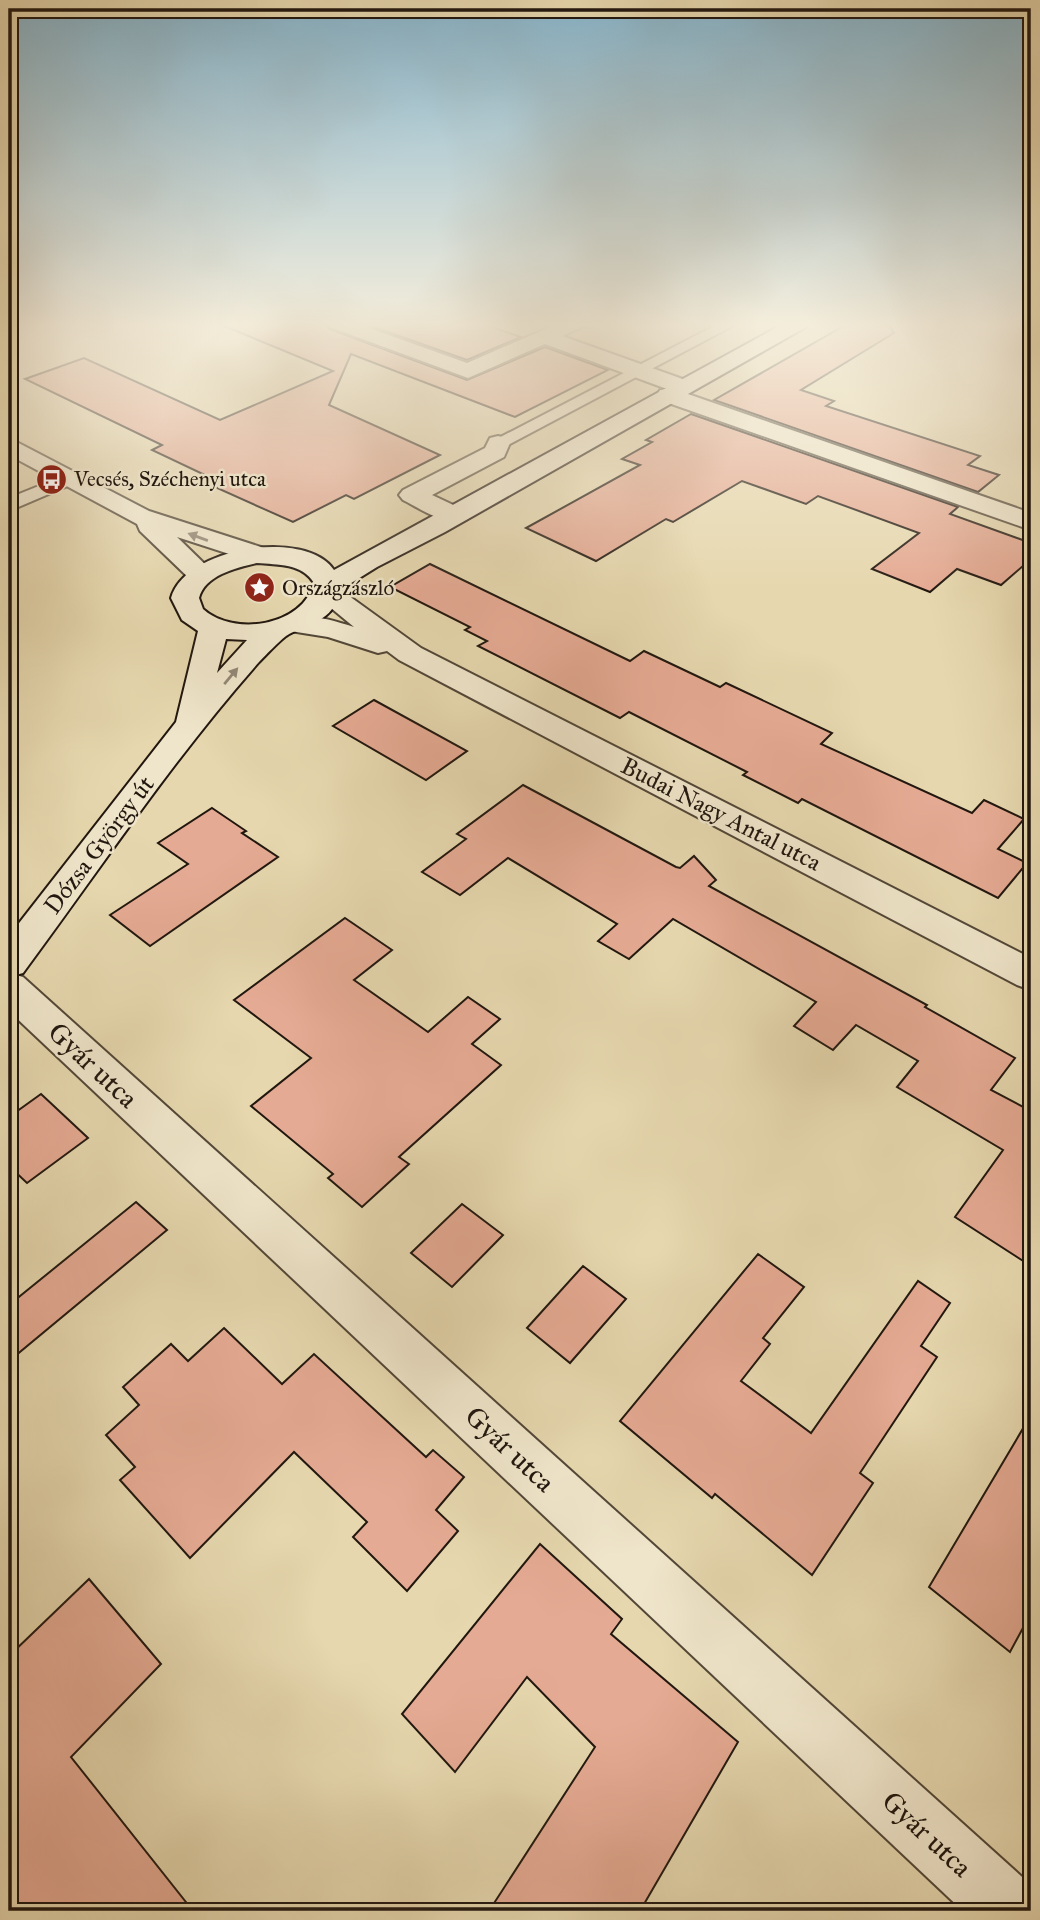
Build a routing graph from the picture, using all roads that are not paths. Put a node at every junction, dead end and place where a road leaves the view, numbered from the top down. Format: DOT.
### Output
graph roads {
  1 [pos="556,413"];
  2 [pos="637,413"];
  3 [pos="735,413"];
  4 [pos="498,443"];
  5 [pos="9,445"];
  6 [pos="71,478"];
  7 [pos="9,505"];
  8 [pos="140,516"];
  9 [pos="445,520"];
  10 [pos="1031,522"];
  11 [pos="257,555"];
  12 [pos="300,559"];
  13 [pos="201,573"];
  14 [pos="329,590"];
  15 [pos="285,626"];
  16 [pos="214,627"];
  17 [pos="410,654"];
  18 [pos="189,726"];
  19 [pos="9,964"];
  20 [pos="1031,975"];
  21 [pos="9,988"];
  22 [pos="1012,1911"];
  1 -- 4 [label="lane"];
  2 -- 9 [label="street"];
  3 -- 10 [label="street"];
  4 -- 9 [label="street"];
  5 -- 6 [label="street"];
  6 -- 7 [label="lane"];
  6 -- 8 [label="street"];
  11 -- 8 [label="street, one-way"];
  8 -- 13 [label="street"];
  9 -- 12 [label="street"];
  9 -- 14 [label="street"];
  11 -- 12 [label="street"];
  11 -- 13 [label="street"];
  12 -- 14 [label="street, Budai Nagy Antal utca"];
  13 -- 16 [label="street"];
  14 -- 15 [label="street, Dózsa György út"];
  14 -- 17 [label="street, Budai Nagy Antal utca"];
  15 -- 16 [label="street, Budai Nagy Antal utca"];
  15 -- 17 [label="street, Budai Nagy Antal utca"];
  18 -- 15 [label="street, Dózsa György út, one-way"];
  16 -- 18 [label="street, Dózsa György út"];
  17 -- 20 [label="street, Budai Nagy Antal utca"];
  18 -- 19 [label="street, Dózsa György út"];
  21 -- 22 [label="street, Gyár utca"];
}
